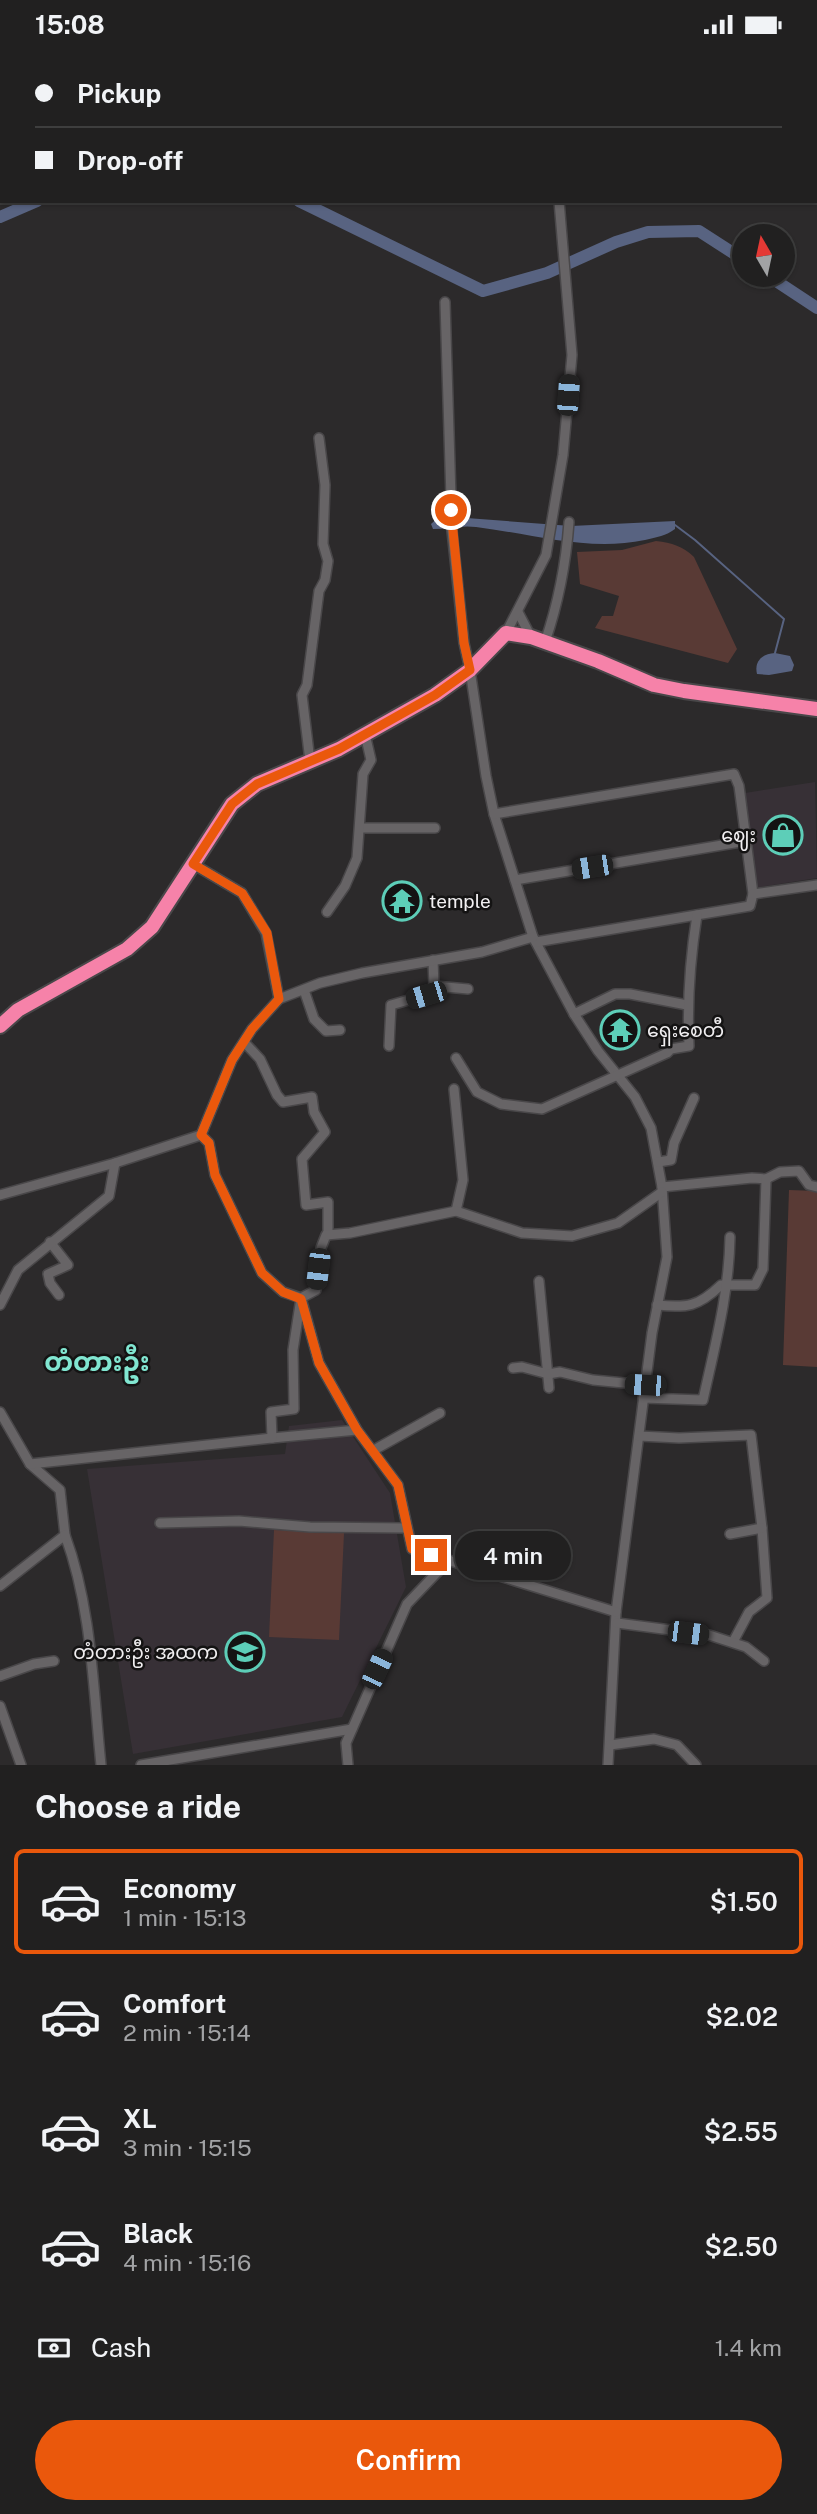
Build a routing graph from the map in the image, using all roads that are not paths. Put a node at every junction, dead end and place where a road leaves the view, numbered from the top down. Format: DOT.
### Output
graph roads {
  1 [pos="559,203"];
  2 [pos="445,302"];
  3 [pos="319,438"];
  4 [pos="569,523"];
  5 [pos="518,612"];
  6 [pos="506,633"];
  7 [pos="538,640"];
  8 [pos="470,670"];
  9 [pos="817,709"];
  10 [pos="365,734"];
  11 [pos="310,761"];
  12 [pos="494,814"];
  13 [pos="361,828"];
  14 [pos="435,828"];
  15 [pos="746,841"];
  16 [pos="193,864"];
  17 [pos="515,880"];
  18 [pos="817,885"];
  19 [pos="753,894"];
  20 [pos="327,912"];
  21 [pos="697,915"];
  22 [pos="534,939"];
  23 [pos="433,960"];
  24 [pos="433,986"];
  25 [pos="468,989"];
  26 [pos="304,990"];
  27 [pos="279,999"];
  28 [pos="687,1005"];
  29 [pos="574,1014"];
  30 [pos="0,1026"];
  31 [pos="340,1030"];
  32 [pos="244,1042"];
  33 [pos="389,1046"];
  34 [pos="456,1059"];
  35 [pos="618,1076"];
  36 [pos="454,1089"];
  37 [pos="694,1098"];
  38 [pos="201,1135"];
  39 [pos="658,1162"];
  40 [pos="115,1163"];
  41 [pos="766,1179"];
  42 [pos="817,1187"];
  43 [pos="662,1189"];
  44 [pos="0,1195"];
  45 [pos="456,1211"];
  46 [pos="328,1235"];
  47 [pos="730,1237"];
  48 [pos="50,1242"];
  49 [pos="539,1281"];
  50 [pos="728,1285"];
  51 [pos="59,1296"];
  52 [pos="301,1299"];
  53 [pos="0,1305"];
  54 [pos="657,1305"];
  55 [pos="513,1368"];
  56 [pos="548,1374"];
  57 [pos="645,1385"];
  58 [pos="549,1388"];
  59 [pos="643,1398"];
  60 [pos="0,1413"];
  61 [pos="440,1413"];
  62 [pos="357,1430"];
  63 [pos="639,1436"];
  64 [pos="272,1439"];
  65 [pos="374,1450"];
  66 [pos="30,1464"];
  67 [pos="160,1524"];
  68 [pos="407,1528"];
  69 [pos="762,1528"];
  70 [pos="730,1534"];
  71 [pos="65,1535"];
  72 [pos="449,1560"];
  73 [pos="0,1586"];
  74 [pos="617,1617"];
  75 [pos="733,1642"];
  76 [pos="54,1661"];
  77 [pos="764,1661"];
  78 [pos="0,1676"];
  79 [pos="0,1706"];
  80 [pos="352,1729"];
  81 [pos="610,1745"];
  82 [pos="21,1765"];
  83 [pos="101,1765"];
  84 [pos="141,1765"];
  85 [pos="348,1765"];
  86 [pos="608,1765"];
  87 [pos="696,1765"];
  1 -- 5 [label="street"];
  2 -- 8 [label="street"];
  3 -- 11 [label="street"];
  4 -- 7 [label="street"];
  5 -- 6 [label="street"];
  5 -- 7 [label="street"];
  6 -- 7 [label="highway"];
  6 -- 8 [label="highway"];
  7 -- 9 [label="highway"];
  8 -- 10 [label="highway"];
  8 -- 12 [label="street"];
  10 -- 11 [label="highway"];
  10 -- 13 [label="street"];
  11 -- 16 [label="highway"];
  12 -- 15 [label="street"];
  12 -- 17 [label="street"];
  13 -- 14 [label="street"];
  13 -- 20 [label="street"];
  15 -- 17 [label="street"];
  15 -- 19 [label="street"];
  16 -- 27 [label="street"];
  16 -- 30 [label="highway"];
  17 -- 22 [label="street"];
  18 -- 19 [label="street"];
  19 -- 21 [label="street"];
  21 -- 22 [label="street"];
  21 -- 28 [label="street"];
  22 -- 23 [label="street"];
  22 -- 29 [label="street"];
  23 -- 24 [label="street"];
  23 -- 26 [label="street"];
  24 -- 25 [label="street"];
  24 -- 33 [label="street"];
  26 -- 27 [label="street"];
  26 -- 31 [label="street"];
  27 -- 32 [label="street"];
  28 -- 29 [label="street"];
  28 -- 35 [label="street"];
  29 -- 35 [label="street"];
  32 -- 38 [label="street"];
  32 -- 46 [label="street"];
  34 -- 35 [label="street"];
  35 -- 39 [label="street"];
  36 -- 45 [label="street"];
  37 -- 39 [label="street"];
  38 -- 40 [label="street"];
  38 -- 52 [label="street"];
  39 -- 43 [label="street"];
  40 -- 44 [label="street"];
  40 -- 48 [label="street"];
  41 -- 42 [label="street"];
  41 -- 43 [label="street"];
  41 -- 50 [label="street"];
  43 -- 45 [label="street"];
  43 -- 54 [label="street"];
  45 -- 46 [label="street"];
  46 -- 52 [label="street"];
  47 -- 50 [label="street"];
  48 -- 51 [label="street"];
  48 -- 53 [label="street"];
  49 -- 56 [label="street"];
  50 -- 54 [label="street"];
  50 -- 59 [label="street"];
  52 -- 62 [label="street"];
  52 -- 64 [label="street"];
  54 -- 57 [label="street"];
  55 -- 56 [label="street"];
  56 -- 57 [label="street"];
  56 -- 58 [label="street"];
  57 -- 59 [label="street"];
  59 -- 63 [label="street"];
  60 -- 66 [label="street"];
  61 -- 65 [label="street"];
  62 -- 64 [label="street"];
  62 -- 65 [label="street"];
  63 -- 69 [label="street"];
  63 -- 74 [label="street"];
  64 -- 66 [label="street"];
  65 -- 68 [label="street"];
  66 -- 71 [label="street"];
  67 -- 68 [label="street"];
  68 -- 72 [label="street"];
  69 -- 70 [label="street"];
  69 -- 75 [label="street"];
  71 -- 73 [label="street"];
  71 -- 83 [label="street"];
  72 -- 74 [label="street"];
  72 -- 80 [label="street"];
  74 -- 75 [label="street"];
  74 -- 81 [label="street"];
  75 -- 77 [label="street"];
  76 -- 78 [label="street"];
  79 -- 82 [label="street"];
  80 -- 84 [label="street"];
  80 -- 85 [label="street"];
  81 -- 86 [label="street"];
  81 -- 87 [label="street"];
}
